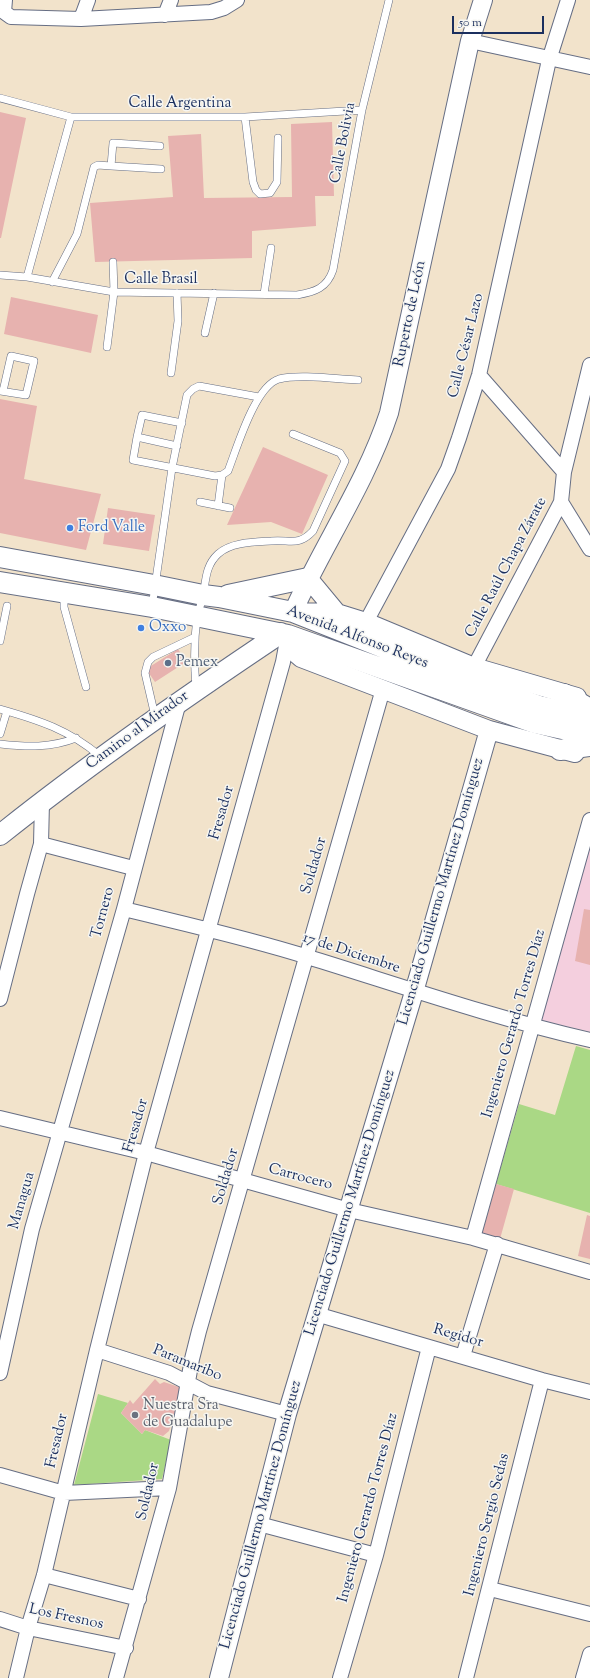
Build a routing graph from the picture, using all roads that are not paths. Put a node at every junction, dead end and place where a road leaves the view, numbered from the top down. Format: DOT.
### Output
graph roads {
  1 [pos="88,0"];
  2 [pos="171,0"];
  3 [pos="236,0"];
  4 [pos="389,0"];
  5 [pos="483,0"];
  6 [pos="568,0"];
  7 [pos="4,6"];
  8 [pos="165,15"];
  9 [pos="81,19"];
  10 [pos="470,41"];
  11 [pos="549,60"];
  12 [pos="590,68"];
  13 [pos="0,98"];
  14 [pos="362,110"];
  15 [pos="71,117"];
  16 [pos="245,117"];
  17 [pos="278,138"];
  18 [pos="160,146"];
  19 [pos="111,166"];
  20 [pos="161,169"];
  21 [pos="271,248"];
  22 [pos="113,262"];
  23 [pos="0,275"];
  24 [pos="27,278"];
  25 [pos="52,282"];
  26 [pos="322,288"];
  27 [pos="114,292"];
  28 [pos="177,293"];
  29 [pos="214,293"];
  30 [pos="264,294"];
  31 [pos="205,333"];
  32 [pos="107,347"];
  33 [pos="590,365"];
  34 [pos="171,373"];
  35 [pos="479,375"];
  36 [pos="358,380"];
  37 [pos="2,391"];
  38 [pos="259,397"];
  39 [pos="182,423"];
  40 [pos="293,434"];
  41 [pos="137,437"];
  42 [pos="177,446"];
  43 [pos="172,468"];
  44 [pos="564,472"];
  45 [pos="222,475"];
  46 [pos="200,502"];
  47 [pos="561,502"];
  48 [pos="218,506"];
  49 [pos="230,508"];
  50 [pos="313,531"];
  51 [pos="329,540"];
  52 [pos="590,549"];
  53 [pos="0,557"];
  54 [pos="308,578"];
  55 [pos="0,582"];
  56 [pos="154,585"];
  57 [pos="64,593"];
  58 [pos="211,596"];
  59 [pos="7,606"];
  60 [pos="152,607"];
  61 [pos="293,612"];
  62 [pos="337,614"];
  63 [pos="197,616"];
  64 [pos="366,622"];
  65 [pos="284,634"];
  66 [pos="195,637"];
  67 [pos="0,641"];
  68 [pos="474,667"];
  69 [pos="86,687"];
  70 [pos="197,689"];
  71 [pos="383,689"];
  72 [pos="564,694"];
  73 [pos="590,700"];
  74 [pos="179,702"];
  75 [pos="590,709"];
  76 [pos="4,710"];
  77 [pos="590,717"];
  78 [pos="156,719"];
  79 [pos="489,730"];
  80 [pos="0,734"];
  81 [pos="590,735"];
  82 [pos="76,738"];
  83 [pos="0,744"];
  84 [pos="590,746"];
  85 [pos="560,750"];
  86 [pos="590,756"];
  87 [pos="102,757"];
  88 [pos="42,802"];
  89 [pos="590,820"];
  90 [pos="0,835"];
  91 [pos="41,844"];
  92 [pos="133,868"];
  93 [pos="124,909"];
  94 [pos="208,930"];
  95 [pos="307,957"];
  96 [pos="414,992"];
  97 [pos="0,999"];
  98 [pos="532,1026"];
  99 [pos="590,1040"];
  100 [pos="0,1118"];
  101 [pos="59,1132"];
  102 [pos="146,1153"];
  103 [pos="244,1181"];
  104 [pos="349,1210"];
  105 [pos="473,1238"];
  106 [pos="497,1244"];
  107 [pos="590,1272"];
  108 [pos="316,1314"];
  109 [pos="5,1330"];
  110 [pos="429,1347"];
  111 [pos="97,1350"];
  112 [pos="464,1356"];
  113 [pos="0,1373"];
  114 [pos="542,1380"];
  115 [pos="188,1384"];
  116 [pos="590,1392"];
  117 [pos="288,1414"];
  118 [pos="0,1475"];
  119 [pos="169,1488"];
  120 [pos="64,1493"];
  121 [pos="259,1524"];
  122 [pos="376,1555"];
  123 [pos="44,1575"];
  124 [pos="490,1589"];
  125 [pos="139,1599"];
  126 [pos="590,1614"];
  127 [pos="0,1619"];
  128 [pos="28,1628"];
  129 [pos="126,1648"];
  130 [pos="590,1654"];
  131 [pos="16,1678"];
  132 [pos="116,1678"];
  133 [pos="219,1678"];
  134 [pos="340,1678"];
  135 [pos="466,1678"];
  136 [pos="583,1678"];
  1 -- 9 [label="street"];
  2 -- 8 [label="street"];
  3 -- 8 [label="street"];
  4 -- 14 [label="lane, Calle Bolivia"];
  5 -- 10 [label="street, Ruperto de León"];
  6 -- 11 [label="street, Calle César Lazo"];
  7 -- 9 [label="street"];
  8 -- 9 [label="street"];
  10 -- 11 [label="street"];
  10 -- 51 [label="street, Ruperto de León"];
  11 -- 12 [label="street"];
  11 -- 35 [label="street, Calle César Lazo"];
  13 -- 15 [label="lane, Calle Argentina"];
  14 -- 16 [label="lane, Calle Argentina"];
  14 -- 26 [label="lane, Calle Bolivia"];
  15 -- 16 [label="lane, Calle Argentina"];
  15 -- 24 [label="lane"];
  16 -- 17 [label="lane"];
  18 -- 19 [label="lane"];
  19 -- 20 [label="lane"];
  19 -- 25 [label="lane"];
  21 -- 30 [label="lane"];
  22 -- 27 [label="lane"];
  23 -- 24 [label="lane, Calle Brasil"];
  24 -- 25 [label="lane, Calle Brasil"];
  25 -- 27 [label="lane, Calle Brasil"];
  26 -- 30 [label="lane, Calle Brasil"];
  27 -- 28 [label="lane, Calle Brasil"];
  27 -- 32 [label="lane"];
  28 -- 29 [label="lane, Calle Brasil"];
  28 -- 34 [label="lane"];
  29 -- 30 [label="lane, Calle Brasil"];
  29 -- 31 [label="lane"];
  33 -- 44 [label="street, Calle Raúl Chapa Zárate"];
  35 -- 44 [label="street"];
  35 -- 64 [label="street, Calle César Lazo"];
  36 -- 38 [label="lane"];
  37 -- 37 [label="lane"];
  38 -- 39 [label="lane"];
  38 -- 45 [label="lane"];
  39 -- 41 [label="lane"];
  39 -- 42 [label="lane"];
  40 -- 50 [label="lane"];
  41 -- 42 [label="lane"];
  41 -- 43 [label="lane"];
  42 -- 43 [label="lane"];
  43 -- 45 [label="lane"];
  43 -- 56 [label="lane"];
  44 -- 47 [label="street, Calle Raúl Chapa Zárate"];
  45 -- 48 [label="lane"];
  46 -- 48 [label="lane"];
  47 -- 52 [label="street"];
  47 -- 68 [label="street, Calle Raúl Chapa Zárate"];
  48 -- 49 [label="lane"];
  50 -- 51 [label="lane"];
  50 -- 58 [label="lane"];
  51 -- 54 [label="street, Ruperto de León"];
  53 -- 56 [label="main road, Avenida Alfonso Reyes"];
  54 -- 58 [label="main road"];
  54 -- 61 [label="street, Ruperto de León"];
  54 -- 62 [label="street"];
  55 -- 57 [label="main road, Avenida Alfonso Reyes"];
  56 -- 58 [label="main road, Avenida Alfonso Reyes"];
  56 -- 60 [label="lane"];
  57 -- 60 [label="main road, Avenida Alfonso Reyes"];
  57 -- 69 [label="lane"];
  58 -- 61 [label="main road, Avenida Alfonso Reyes"];
  58 -- 63 [label="lane"];
  59 -- 67 [label="lane"];
  60 -- 63 [label="main road, Avenida Alfonso Reyes"];
  61 -- 62 [label="street"];
  61 -- 65 [label="main road"];
  61 -- 77 [label="main road, Avenida Alfonso Reyes"];
  62 -- 64 [label="street"];
  63 -- 65 [label="main road, Avenida Alfonso Reyes"];
  63 -- 66 [label="lane"];
  64 -- 68 [label="street"];
  65 -- 70 [label="main road, Camino al Mirador"];
  65 -- 71 [label="street"];
  65 -- 81 [label="main road, Avenida Alfonso Reyes"];
  65 -- 94 [label="street, Fresador"];
  66 -- 70 [label="lane"];
  66 -- 78 [label="lane"];
  68 -- 72 [label="street"];
  70 -- 74 [label="main road, Camino al Mirador"];
  71 -- 79 [label="street"];
  71 -- 95 [label="street, Soldador"];
  72 -- 73 [label="street"];
  72 -- 75 [label="main road"];
  74 -- 78 [label="main road, Camino al Mirador"];
  74 -- 92 [label="street, Tornero"];
  76 -- 80 [label="lane"];
  76 -- 82 [label="lane"];
  78 -- 87 [label="main road, Camino al Mirador"];
  79 -- 85 [label="street"];
  79 -- 96 [label="street, Licenciado Guillermo Martínez Domínguez"];
  82 -- 83 [label="lane"];
  82 -- 87 [label="lane"];
  84 -- 85 [label="main road"];
  85 -- 86 [label="street"];
  87 -- 88 [label="main road, Camino al Mirador"];
  88 -- 90 [label="main road, Camino al Mirador"];
  88 -- 91 [label="street"];
  89 -- 98 [label="street, Ingeniero Gerardo Torres Díaz"];
  91 -- 92 [label="street"];
  91 -- 97 [label="street"];
  92 -- 93 [label="street, Tornero"];
  93 -- 94 [label="street, 17 de Diciembre"];
  93 -- 101 [label="street, Tornero"];
  94 -- 95 [label="street, 17 de Diciembre"];
  94 -- 102 [label="street, Fresador"];
  95 -- 96 [label="street, 17 de Diciembre"];
  95 -- 103 [label="street, Soldador"];
  96 -- 98 [label="street, 17 de Diciembre"];
  96 -- 104 [label="street, Licenciado Guillermo Martínez Domínguez"];
  98 -- 99 [label="street, 17 de Diciembre"];
  98 -- 105 [label="street, Ingeniero Gerardo Torres Díaz"];
  100 -- 101 [label="street, Carrocero"];
  101 -- 102 [label="street, Carrocero"];
  101 -- 109 [label="street, Managua"];
  102 -- 103 [label="street, Carrocero"];
  102 -- 111 [label="street, Fresador"];
  103 -- 104 [label="street, Carrocero"];
  103 -- 115 [label="street, Soldador"];
  104 -- 105 [label="street, Carrocero"];
  104 -- 108 [label="street, Licenciado Guillermo Martínez Domínguez"];
  105 -- 106 [label="street, Carrocero"];
  106 -- 107 [label="street, Carrocero"];
  106 -- 112 [label="street"];
  108 -- 110 [label="street, Regidor"];
  108 -- 117 [label="street, Licenciado Guillermo Martínez Domínguez"];
  109 -- 113 [label="street, Managua"];
  110 -- 112 [label="street, Regidor"];
  110 -- 122 [label="street, Ingeniero Gerardo Torres Díaz"];
  111 -- 115 [label="street, Paramaribo"];
  111 -- 120 [label="street, Fresador"];
  112 -- 114 [label="street, Regidor"];
  114 -- 116 [label="street, Regidor"];
  114 -- 124 [label="street, Ingeniero Sergio Sedas"];
  115 -- 117 [label="street, Paramaribo"];
  115 -- 119 [label="street, Soldador"];
  117 -- 121 [label="street, Licenciado Guillermo Martínez Domínguez"];
  118 -- 120 [label="street"];
  119 -- 120 [label="street"];
  119 -- 125 [label="street, Soldador"];
  120 -- 123 [label="street, Fresador"];
  121 -- 122 [label="street"];
  121 -- 133 [label="street, Licenciado Guillermo Martínez Domínguez"];
  122 -- 134 [label="street, Ingeniero Gerardo Torres Díaz"];
  123 -- 125 [label="street"];
  123 -- 128 [label="street, Fresador"];
  124 -- 126 [label="street"];
  124 -- 135 [label="street, Ingeniero Sergio Sedas"];
  125 -- 129 [label="street, Soldador"];
  127 -- 128 [label="street, Los Fresnos"];
  128 -- 129 [label="street, Los Fresnos"];
  128 -- 131 [label="street, Fresador"];
  129 -- 132 [label="street, Soldador"];
  130 -- 136 [label="street"];
}
